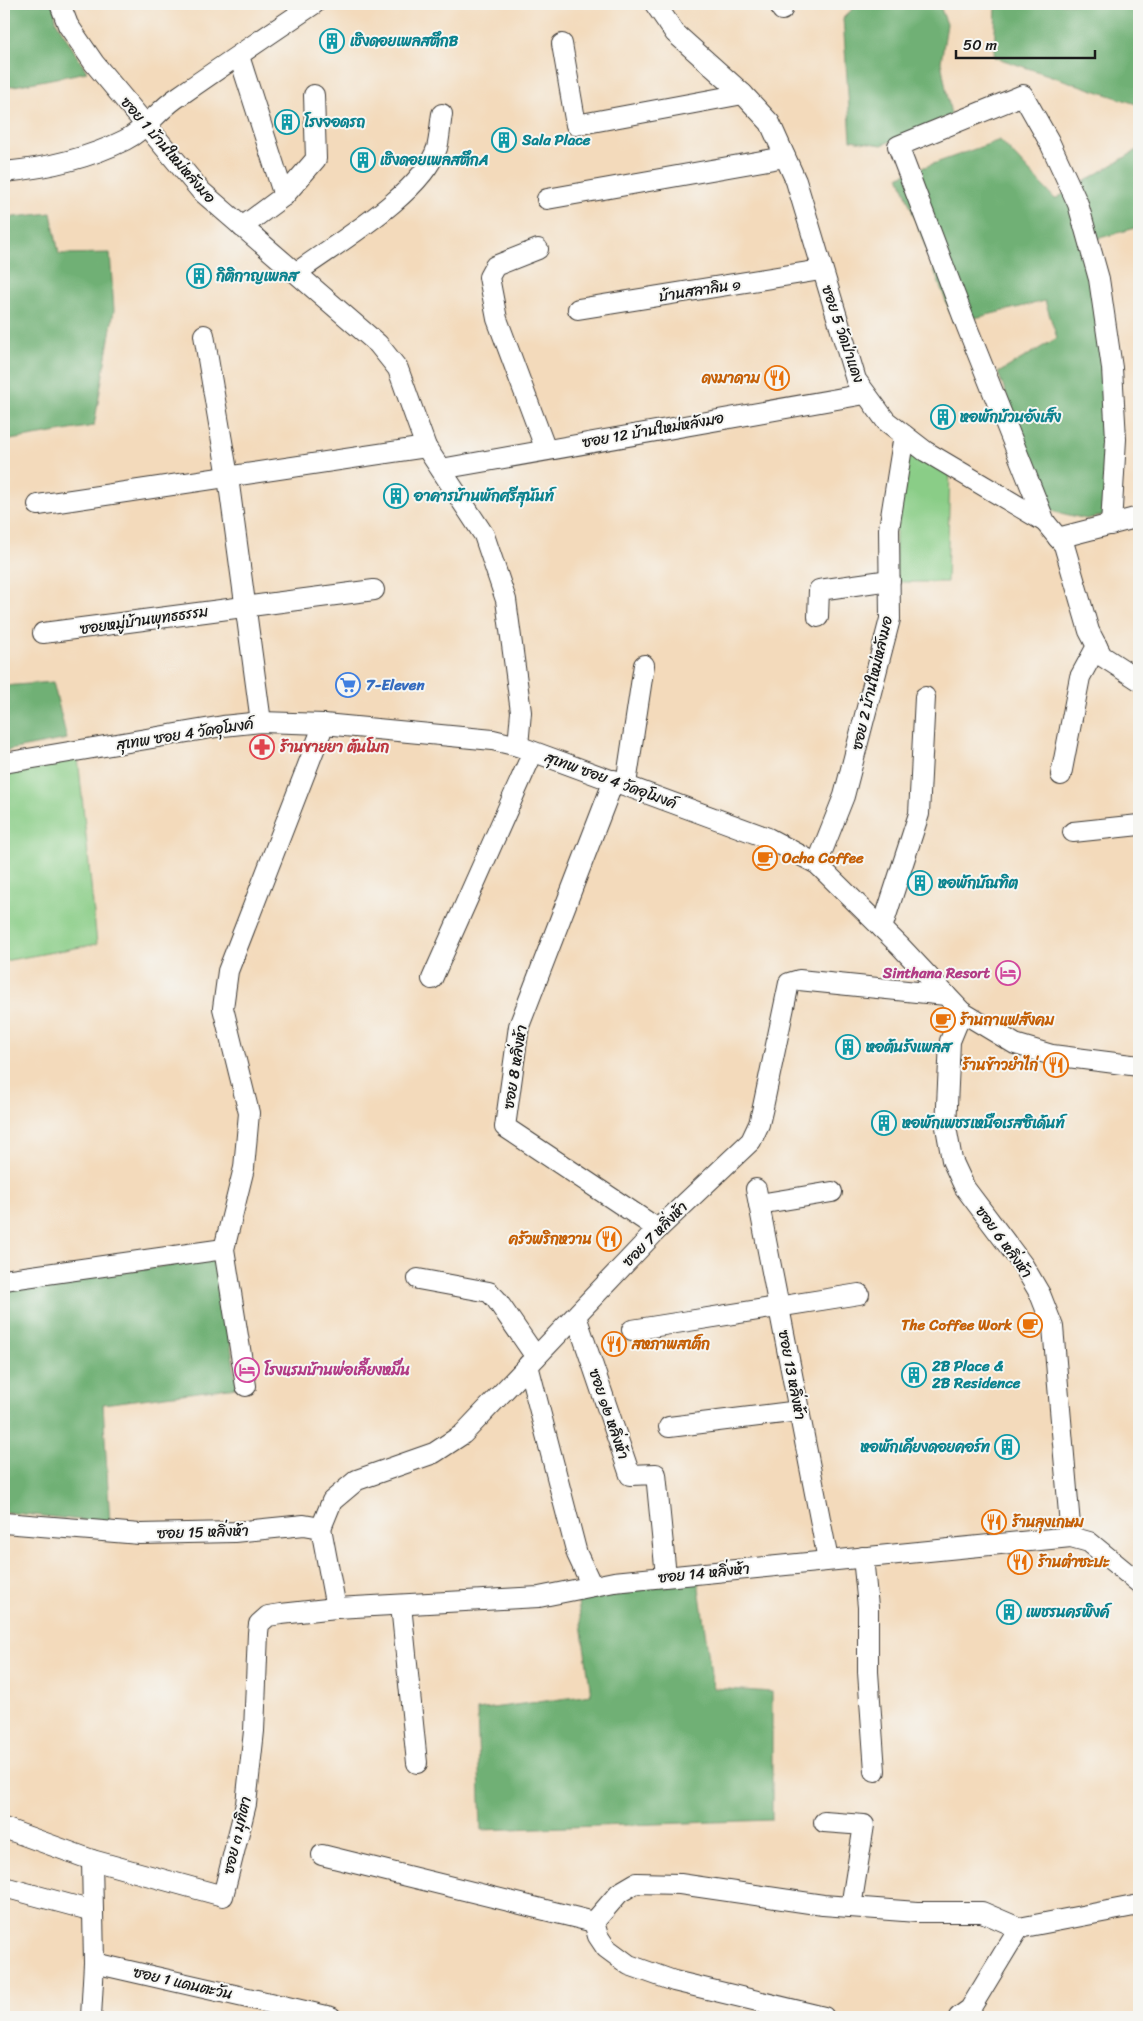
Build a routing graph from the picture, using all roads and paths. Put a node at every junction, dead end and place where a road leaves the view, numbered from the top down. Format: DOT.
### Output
graph roads {
  1 [pos="60,4"];
  2 [pos="314,4"];
  3 [pos="656,4"];
  4 [pos="562,44"];
  5 [pos="239,56"];
  6 [pos="743,94"];
  7 [pos="314,95"];
  8 [pos="442,114"];
  9 [pos="146,127"];
  10 [pos="785,157"];
  11 [pos="4,172"];
  12 [pos="284,196"];
  13 [pos="547,199"];
  14 [pos="242,227"];
  15 [pos="538,249"];
  16 [pos="821,270"];
  17 [pos="296,273"];
  18 [pos="578,309"];
  19 [pos="204,335"];
  20 [pos="865,394"];
  21 [pos="904,435"];
  22 [pos="426,447"];
  23 [pos="546,450"];
  24 [pos="441,469"];
  25 [pos="228,477"];
  26 [pos="38,505"];
  27 [pos="1139,518"];
  28 [pos="1045,522"];
  29 [pos="1111,525"];
  30 [pos="1058,538"];
  31 [pos="890,580"];
  32 [pos="374,590"];
  33 [pos="246,606"];
  34 [pos="818,617"];
  35 [pos="43,633"];
  36 [pos="1097,646"];
  37 [pos="644,665"];
  38 [pos="1139,680"];
  39 [pos="925,697"];
  40 [pos="261,722"];
  41 [pos="324,724"];
  42 [pos="525,749"];
  43 [pos="4,763"];
  44 [pos="1061,775"];
  45 [pos="620,782"];
  46 [pos="1139,825"];
  47 [pos="1073,832"];
  48 [pos="817,864"];
  49 [pos="882,928"];
  50 [pos="432,979"];
  51 [pos="946,995"];
  52 [pos="962,1012"];
  53 [pos="1139,1066"];
  54 [pos="832,1192"];
  55 [pos="658,1229"];
  56 [pos="224,1249"];
  57 [pos="418,1279"];
  58 [pos="4,1280"];
  59 [pos="859,1294"];
  60 [pos="779,1307"];
  61 [pos="576,1316"];
  62 [pos="632,1330"];
  63 [pos="532,1361"];
  64 [pos="246,1386"];
  65 [pos="799,1411"];
  66 [pos="669,1427"];
  67 [pos="4,1523"];
  68 [pos="321,1528"];
  69 [pos="1072,1537"];
  70 [pos="863,1557"];
  71 [pos="828,1560"];
  72 [pos="666,1576"];
  73 [pos="1139,1583"];
  74 [pos="592,1586"];
  75 [pos="401,1605"];
  76 [pos="336,1608"];
  77 [pos="417,1763"];
  78 [pos="874,1771"];
  79 [pos="824,1822"];
  80 [pos="4,1828"];
  81 [pos="322,1855"];
  82 [pos="92,1860"];
  83 [pos="4,1887"];
  84 [pos="1139,1905"];
  85 [pos="851,1907"];
  86 [pos="93,1911"];
  87 [pos="594,1922"];
  88 [pos="1019,1928"];
  89 [pos="94,1963"];
  90 [pos="91,2017"];
  91 [pos="331,2017"];
  92 [pos="824,2017"];
  93 [pos="959,2017"];
  1 -- 9 [label="street, ซอย 1 บ้านใหม่หลังมอ"];
  2 -- 5 [label="street"];
  3 -- 6 [label="street, ซอย 5 วัดป่าแดง"];
  4 -- 6 [label="street"];
  5 -- 9 [label="street"];
  5 -- 12 [label="street"];
  6 -- 10 [label="street, ซอย 5 วัดป่าแดง"];
  7 -- 12 [label="street"];
  8 -- 17 [label="street"];
  9 -- 11 [label="street"];
  9 -- 14 [label="street, ซอย 1 บ้านใหม่หลังมอ"];
  10 -- 13 [label="street"];
  10 -- 16 [label="street, ซอย 5 วัดป่าแดง"];
  12 -- 14 [label="street"];
  14 -- 17 [label="street, ซอย 1 บ้านใหม่หลังมอ"];
  15 -- 23 [label="street"];
  16 -- 18 [label="street, บ้านสลาลิน ๑"];
  16 -- 20 [label="street, ซอย 5 วัดป่าแดง"];
  17 -- 22 [label="street, ซอย 1 บ้านใหม่หลังมอ"];
  19 -- 25 [label="street"];
  20 -- 21 [label="street, ซอย 5 วัดป่าแดง"];
  20 -- 23 [label="street, ซอย 12 บ้านใหม่หลังมอ"];
  21 -- 28 [label="street, ซอย 5 วัดป่าแดง"];
  21 -- 31 [label="street, ซอย 2 บ้านใหม่หลังมอ"];
  22 -- 24 [label="street, ซอย 1 บ้านใหม่หลังมอ"];
  22 -- 25 [label="street"];
  23 -- 24 [label="street, ซอย 12 บ้านใหม่หลังมอ"];
  24 -- 42 [label="street, ซอย 1 บ้านใหม่หลังมอ"];
  25 -- 26 [label="street"];
  25 -- 33 [label="street"];
  27 -- 29 [label="street"];
  28 -- 29 [label="street"];
  28 -- 30 [label="street, ซอย 5 วัดป่าแดง"];
  29 -- 30 [label="street"];
  30 -- 36 [label="street, ซอย 5 วัดป่าแดง"];
  31 -- 34 [label="street"];
  31 -- 48 [label="street, ซอย 2 บ้านใหม่หลังมอ"];
  32 -- 33 [label="street, ซอยหมู่บ้านพุทธธรรม"];
  33 -- 35 [label="street, ซอยหมู่บ้านพุทธธรรม"];
  33 -- 40 [label="street"];
  36 -- 38 [label="street, ซอย 5 วัดป่าแดง"];
  36 -- 44 [label="street"];
  37 -- 45 [label="street"];
  39 -- 49 [label="street"];
  40 -- 41 [label="street, สุเทพ ซอย 4 วัดอุโมงค์"];
  40 -- 43 [label="street, สุเทพ ซอย 4 วัดอุโมงค์"];
  41 -- 42 [label="street, สุเทพ ซอย 4 วัดอุโมงค์"];
  41 -- 56 [label="street"];
  42 -- 45 [label="street, สุเทพ ซอย 4 วัดอุโมงค์"];
  42 -- 50 [label="street, ซอย 1 บ้านใหม่หลังมอ"];
  45 -- 48 [label="street, สุเทพ ซอย 4 วัดอุโมงค์"];
  45 -- 55 [label="street, ซอย 8 หลิ่งห้า"];
  46 -- 47 [label="street"];
  48 -- 49 [label="street, สุเทพ ซอย 4 วัดอุโมงค์"];
  49 -- 51 [label="street, สุเทพ ซอย 4 วัดอุโมงค์"];
  51 -- 52 [label="street, สุเทพ ซอย 4 วัดอุโมงค์"];
  51 -- 55 [label="street, ซอย 7 หลิ่งห้า"];
  52 -- 53 [label="street, สุเทพ ซอย 4 วัดอุโมงค์"];
  52 -- 69 [label="street, ซอย 6 หลิ่งห้า"];
  54 -- 60 [label="street, ซอย 13 หลิ่งห้า"];
  55 -- 61 [label="street, ซอย 7 หลิ่งห้า"];
  56 -- 58 [label="street"];
  56 -- 64 [label="street"];
  57 -- 63 [label="street"];
  59 -- 60 [label="street"];
  60 -- 62 [label="street"];
  60 -- 65 [label="street, ซอย 13 หลิ่งห้า"];
  61 -- 63 [label="street, ซอย 7 หลิ่งห้า"];
  61 -- 72 [label="street, ซอย ๑๒ หลิ่งห้า"];
  63 -- 68 [label="street, ซอย 7 หลิ่งห้า"];
  63 -- 74 [label="street"];
  65 -- 66 [label="street"];
  65 -- 71 [label="street, ซอย 13 หลิ่งห้า"];
  67 -- 68 [label="street, ซอย 15 หลิ่งห้า"];
  68 -- 76 [label="street"];
  69 -- 70 [label="street, ซอย 14 หลิ่งห้า"];
  69 -- 73 [label="street"];
  70 -- 71 [label="street, ซอย 14 หลิ่งห้า"];
  70 -- 78 [label="street"];
  71 -- 72 [label="street, ซอย 14 หลิ่งห้า"];
  72 -- 74 [label="street, ซอย 14 หลิ่งห้า"];
  74 -- 75 [label="street, ซอย 14 หลิ่งห้า"];
  75 -- 76 [label="street, ซอย 14 หลิ่งห้า"];
  75 -- 77 [label="street"];
  76 -- 82 [label="street, ซอย ๓ มุทิตา"];
  79 -- 85 [label="street"];
  80 -- 82 [label="street, ซอย ๓ มุทิตา"];
  81 -- 87 [label="street"];
  82 -- 86 [label="street"];
  83 -- 86 [label="street"];
  84 -- 88 [label="street"];
  85 -- 87 [label="street"];
  85 -- 88 [label="street"];
  86 -- 89 [label="street"];
  87 -- 92 [label="street"];
  88 -- 93 [label="street"];
  89 -- 90 [label="street"];
  89 -- 91 [label="street, ซอย 1 แดนตะวัน"];
}
